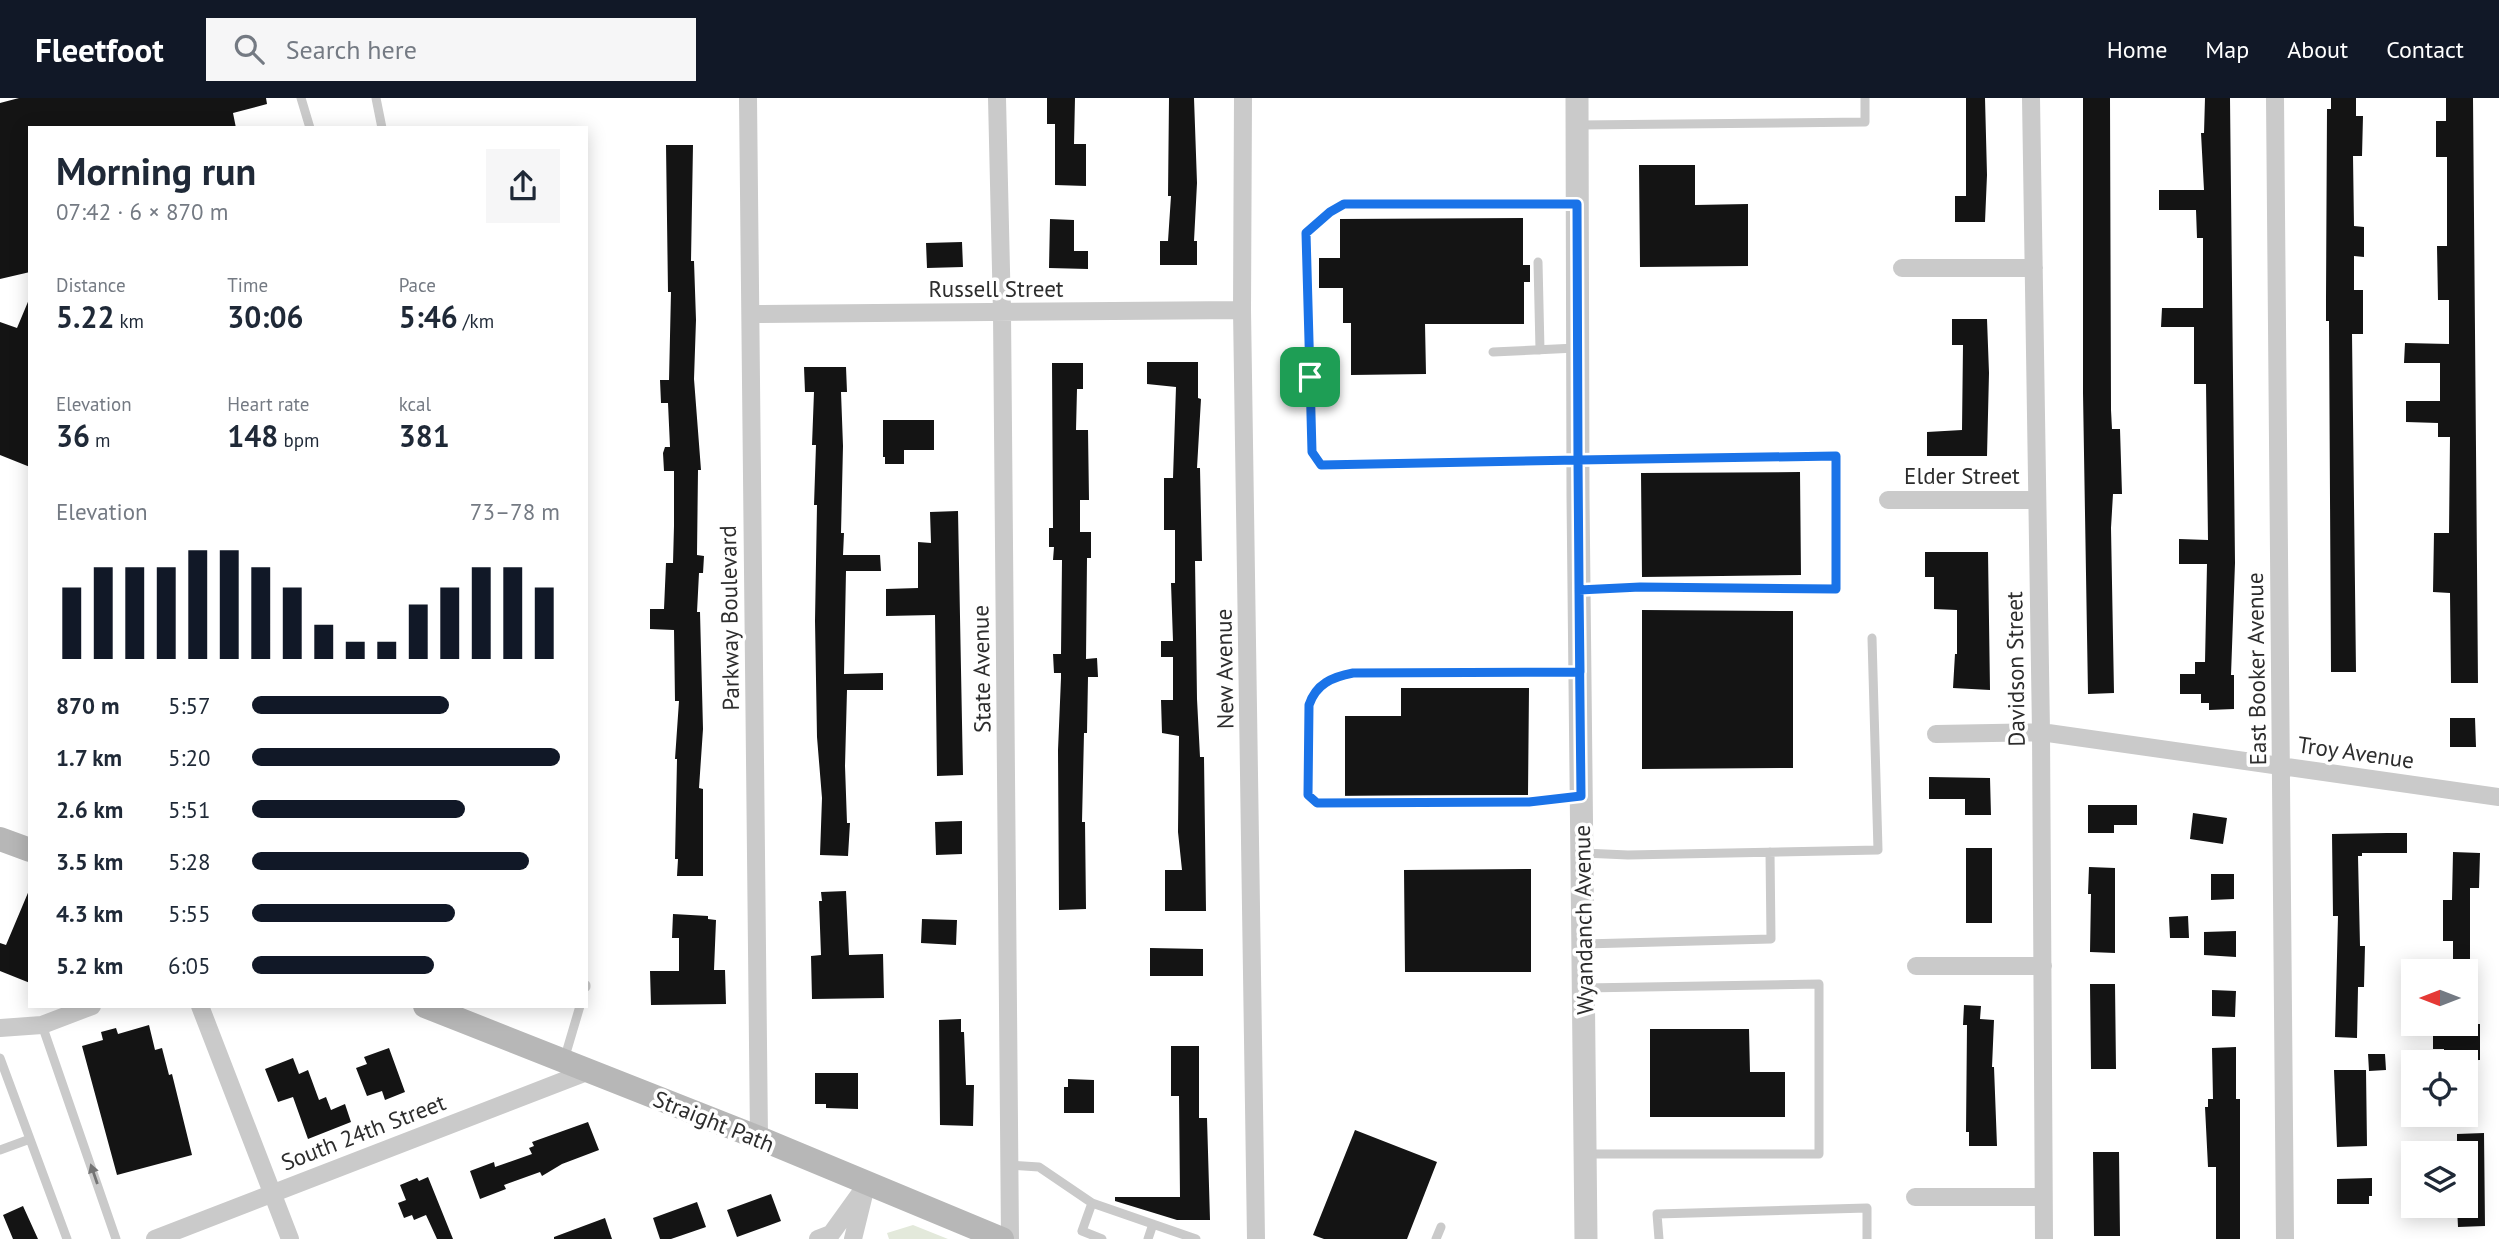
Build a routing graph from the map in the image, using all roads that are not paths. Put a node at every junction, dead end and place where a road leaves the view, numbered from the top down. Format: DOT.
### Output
graph roads {
  1 [pos="301,98"];
  2 [pos="376,98"];
  3 [pos="748,98"];
  4 [pos="997,98"];
  5 [pos="1243,98"];
  6 [pos="1577,98"];
  7 [pos="1865,98"];
  8 [pos="2031,98"];
  9 [pos="2275,98"];
  10 [pos="1577,125"];
  11 [pos="309,126"];
  12 [pos="383,126"];
  13 [pos="1577,204"];
  14 [pos="1538,262"];
  15 [pos="1902,268"];
  16 [pos="2034,268"];
  17 [pos="1242,310"];
  18 [pos="1002,313"];
  19 [pos="751,314"];
  20 [pos="1577,348"];
  21 [pos="1540,350"];
  22 [pos="1493,352"];
  23 [pos="1578,460"];
  24 [pos="2036,499"];
  25 [pos="1888,500"];
  26 [pos="1579,590"];
  27 [pos="1872,638"];
  28 [pos="1580,672"];
  29 [pos="2041,732"];
  30 [pos="1936,734"];
  31 [pos="2281,767"];
  32 [pos="1581,796"];
  33 [pos="2499,796"];
  34 [pos="0,839"];
  35 [pos="28,849"];
  36 [pos="1770,852"];
  37 [pos="1582,853"];
  38 [pos="1583,944"];
  39 [pos="1916,966"];
  40 [pos="2043,966"];
  41 [pos="1583,988"];
  42 [pos="87,1008"];
  43 [pos="201,1008"];
  44 [pos="430,1008"];
  45 [pos="579,1008"];
  46 [pos="42,1025"];
  47 [pos="0,1028"];
  48 [pos="0,1058"];
  49 [pos="564,1061"];
  50 [pos="589,1071"];
  51 [pos="10,1083"];
  52 [pos="0,1086"];
  53 [pos="759,1138"];
  54 [pos="30,1139"];
  55 [pos="0,1150"];
  56 [pos="1585,1154"];
  57 [pos="1010,1165"];
  58 [pos="867,1184"];
  59 [pos="272,1193"];
  60 [pos="1915,1197"];
  61 [pos="2043,1197"];
  62 [pos="1092,1203"];
  63 [pos="1153,1224"];
  64 [pos="1441,1227"];
  65 [pos="1080,1235"];
  66 [pos="67,1239"];
  67 [pos="116,1239"];
  68 [pos="155,1239"];
  69 [pos="290,1239"];
  70 [pos="818,1239"];
  71 [pos="853,1239"];
  72 [pos="1002,1239"];
  73 [pos="1010,1239"];
  74 [pos="1102,1239"];
  75 [pos="1148,1239"];
  76 [pos="1196,1239"];
  77 [pos="1256,1239"];
  78 [pos="1436,1239"];
  79 [pos="1586,1239"];
  80 [pos="1659,1239"];
  81 [pos="1867,1239"];
  82 [pos="2044,1239"];
  83 [pos="2285,1239"];
  1 -- 11 [label="lane"];
  2 -- 12 [label="lane"];
  3 -- 19 [label="street, Parkway Boulevard"];
  4 -- 18 [label="street, State Avenue"];
  5 -- 17 [label="street, New Avenue"];
  6 -- 10 [label="street, Wyandanch Avenue"];
  7 -- 10 [label="lane"];
  8 -- 16 [label="street, Davidson Street"];
  9 -- 31 [label="street, East Booker Avenue"];
  10 -- 13 [label="street, Wyandanch Avenue"];
  13 -- 20 [label="street, Wyandanch Avenue"];
  13 -- 23 [label="lane"];
  14 -- 21 [label="lane"];
  15 -- 16 [label="street"];
  16 -- 24 [label="street, Davidson Street"];
  17 -- 18 [label="street, Russell Street"];
  17 -- 77 [label="street, New Avenue"];
  18 -- 19 [label="street, Russell Street"];
  18 -- 57 [label="street, State Avenue"];
  19 -- 53 [label="street, Parkway Boulevard"];
  20 -- 21 [label="lane"];
  20 -- 23 [label="street, Wyandanch Avenue"];
  21 -- 22 [label="lane"];
  23 -- 26 [label="street, Wyandanch Avenue"];
  23 -- 26 [label="lane"];
  24 -- 25 [label="street, Elder Street"];
  24 -- 29 [label="street, Davidson Street"];
  26 -- 28 [label="street, Wyandanch Avenue"];
  27 -- 36 [label="lane"];
  28 -- 32 [label="street, Wyandanch Avenue"];
  28 -- 32 [label="lane"];
  29 -- 30 [label="street, Troy Avenue"];
  29 -- 31 [label="street, Troy Avenue"];
  29 -- 40 [label="street, Davidson Street"];
  31 -- 33 [label="street, Troy Avenue"];
  31 -- 83 [label="street, East Booker Avenue"];
  32 -- 37 [label="street, Wyandanch Avenue"];
  34 -- 35 [label="main road"];
  36 -- 37 [label="lane"];
  36 -- 38 [label="lane"];
  37 -- 38 [label="street, Wyandanch Avenue"];
  38 -- 41 [label="street, Wyandanch Avenue"];
  39 -- 40 [label="street"];
  40 -- 61 [label="street, Davidson Street"];
  41 -- 56 [label="street, Wyandanch Avenue"];
  41 -- 56 [label="lane"];
  42 -- 46 [label="street"];
  43 -- 59 [label="street"];
  44 -- 49 [label="main road, Straight Path"];
  45 -- 49 [label="lane"];
  46 -- 47 [label="street"];
  67 -- 46 [label="lane, one-way"];
  48 -- 51 [label="lane"];
  49 -- 50 [label="main road, Straight Path"];
  50 -- 53 [label="main road, Straight Path"];
  50 -- 59 [label="street, South 24th Street"];
  51 -- 52 [label="lane"];
  51 -- 54 [label="lane"];
  53 -- 58 [label="main road, Straight Path"];
  54 -- 55 [label="lane"];
  54 -- 66 [label="lane"];
  56 -- 79 [label="street, Wyandanch Avenue"];
  57 -- 62 [label="lane"];
  57 -- 73 [label="street, State Avenue"];
  58 -- 70 [label="street"];
  58 -- 71 [label="street"];
  58 -- 72 [label="main road, Straight Path"];
  59 -- 68 [label="street, South 24th Street"];
  59 -- 69 [label="street"];
  60 -- 61 [label="street"];
  61 -- 82 [label="street, Davidson Street"];
  62 -- 63 [label="lane"];
  62 -- 65 [label="lane"];
  63 -- 75 [label="lane"];
  63 -- 76 [label="lane"];
  64 -- 78 [label="lane"];
  65 -- 74 [label="lane"];
  80 -- 81 [label="lane"];
}
